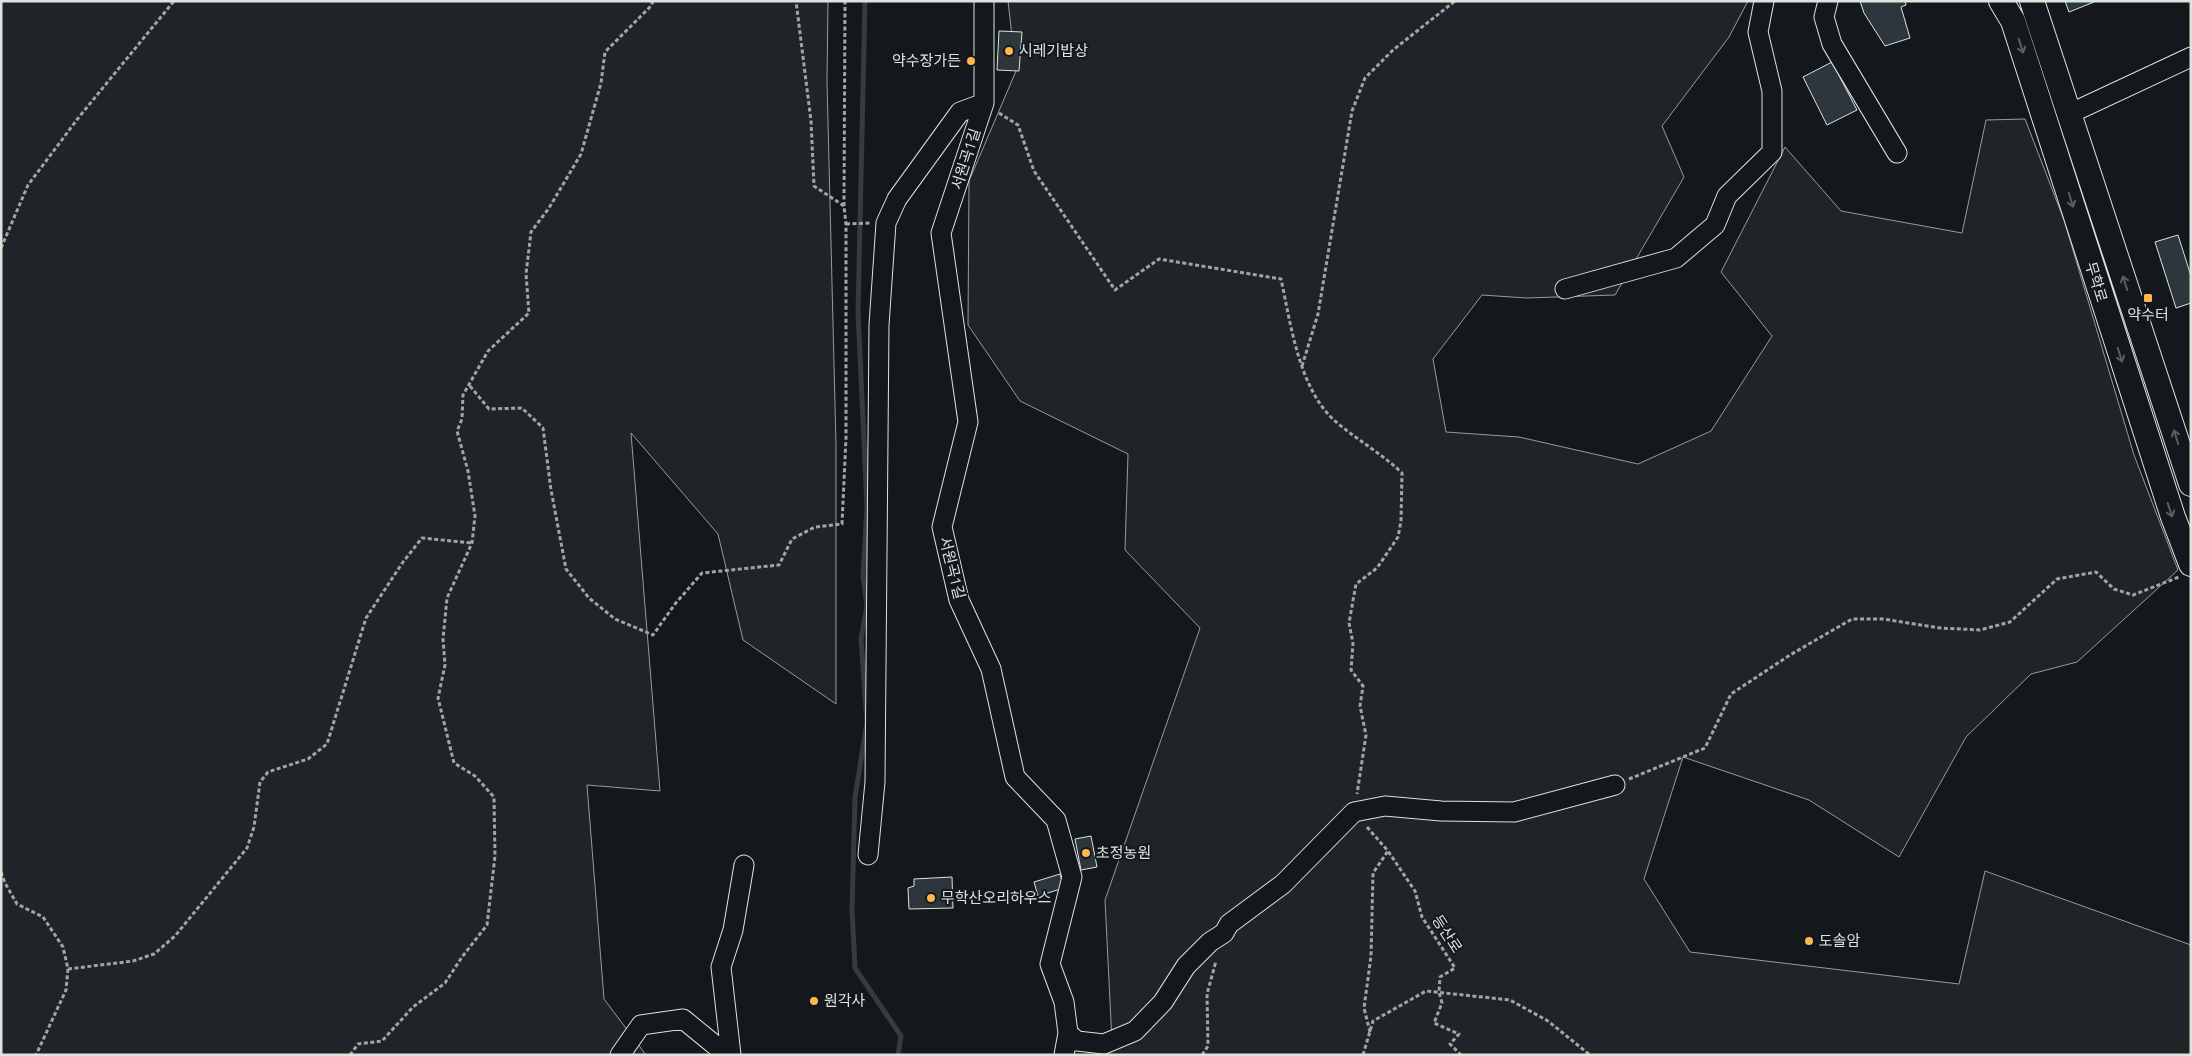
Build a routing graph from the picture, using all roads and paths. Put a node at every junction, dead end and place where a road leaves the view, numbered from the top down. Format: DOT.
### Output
graph roads {
  1 [pos="174,1"];
  2 [pos="653,1"];
  3 [pos="796,1"];
  4 [pos="845,1"];
  5 [pos="984,1"];
  6 [pos="1455,1"];
  7 [pos="1764,1"];
  8 [pos="1828,1"];
  9 [pos="2001,1"];
  10 [pos="2032,1"];
  11 [pos="2191,57"];
  12 [pos="984,104"];
  13 [pos="2069,114"];
  14 [pos="1897,153"];
  15 [pos="844,206"];
  16 [pos="876,223"];
  17 [pos="846,224"];
  18 [pos="1,248"];
  19 [pos="1565,289"];
  20 [pos="1302,366"];
  21 [pos="470,386"];
  22 [pos="2191,484"];
  23 [pos="472,542"];
  24 [pos="2191,564"];
  25 [pos="2171,580"];
  26 [pos="1615,785"];
  27 [pos="1354,812"];
  28 [pos="1388,851"];
  29 [pos="868,855"];
  30 [pos="744,865"];
  31 [pos="1,872"];
  32 [pos="1224,933"];
  33 [pos="68,969"];
  34 [pos="1439,992"];
  35 [pos="1068,1033"];
  36 [pos="1370,1033"];
  37 [pos="36,1055"];
  38 [pos="350,1055"];
  39 [pos="620,1055"];
  40 [pos="727,1055"];
  41 [pos="731,1055"];
  42 [pos="1064,1055"];
  43 [pos="1202,1055"];
  44 [pos="1363,1055"];
  45 [pos="1461,1055"];
  46 [pos="1590,1055"];
  1 -- 18 [label="path"];
  2 -- 21 [label="path"];
  3 -- 15 [label="path"];
  4 -- 15 [label="path"];
  5 -- 12 [label="street, 서원곡1길"];
  6 -- 20 [label="path"];
  7 -- 19 [label="street"];
  8 -- 14 [label="street"];
  9 -- 24 [label="main road, 무학로, one-way"];
  10 -- 13 [label="main road, 무학로"];
  11 -- 13 [label="street"];
  12 -- 20 [label="path"];
  12 -- 29 [label="street"];
  12 -- 35 [label="street, 서원곡1길"];
  22 -- 13 [label="main road, 무학로, one-way"];
  15 -- 17 [label="path"];
  16 -- 17 [label="path"];
  17 -- 21 [label="path"];
  20 -- 27 [label="path"];
  21 -- 23 [label="path"];
  23 -- 33 [label="path"];
  23 -- 38 [label="path"];
  25 -- 26 [label="path"];
  26 -- 27 [label="street"];
  27 -- 28 [label="path, 등산로"];
  27 -- 32 [label="street"];
  28 -- 34 [label="path, 등산로"];
  28 -- 36 [label="path"];
  30 -- 41 [label="street"];
  31 -- 33 [label="path"];
  32 -- 35 [label="street"];
  32 -- 43 [label="path"];
  33 -- 37 [label="path"];
  34 -- 36 [label="path"];
  34 -- 45 [label="path, 등산로"];
  34 -- 46 [label="path"];
  35 -- 42 [label="street, 서원곡1길"];
  36 -- 44 [label="path"];
  39 -- 40 [label="street"];
}
